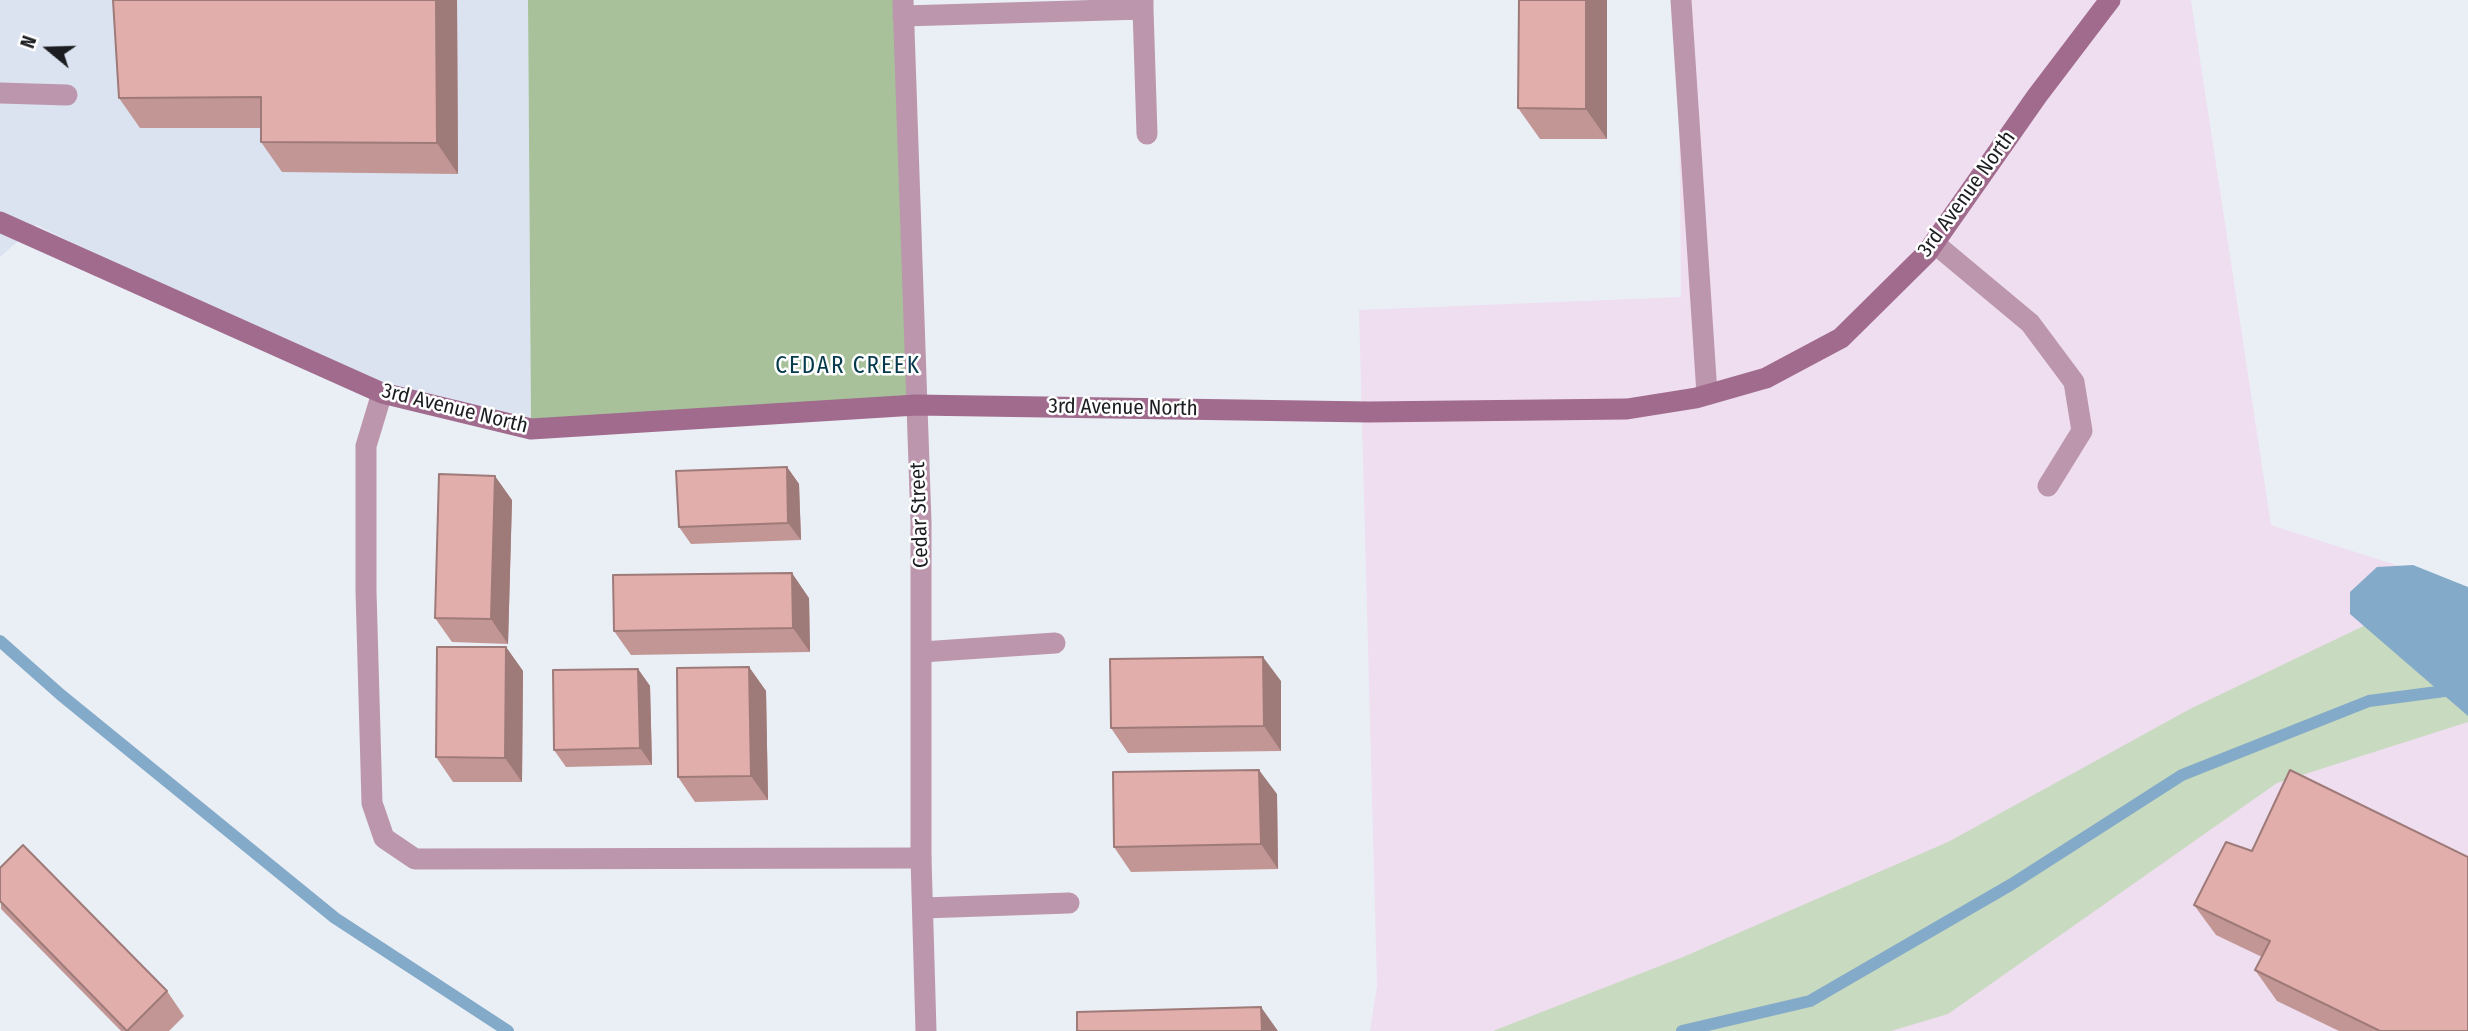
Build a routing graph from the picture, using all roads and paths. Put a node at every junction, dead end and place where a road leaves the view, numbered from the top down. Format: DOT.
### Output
graph roads {
  1 [pos="1681,0"];
  2 [pos="2110,0"];
  3 [pos="1143,4"];
  4 [pos="903,8"];
  5 [pos="0,93"];
  6 [pos="67,94"];
  7 [pos="1147,134"];
  8 [pos="0,222"];
  9 [pos="1934,243"];
  10 [pos="382,393"];
  11 [pos="1707,394"];
  12 [pos="916,405"];
  13 [pos="2048,485"];
  14 [pos="1055,643"];
  15 [pos="922,652"];
  16 [pos="921,858"];
  17 [pos="1069,903"];
  18 [pos="923,908"];
  19 [pos="926,1031"];
  1 -- 11 [label="street"];
  2 -- 9 [label="street, 3rd Avenue North"];
  3 -- 4 [label="street"];
  3 -- 7 [label="street"];
  4 -- 12 [label="street, Cedar Street"];
  5 -- 6 [label="street"];
  8 -- 10 [label="street, 3rd Avenue North"];
  9 -- 11 [label="street, 3rd Avenue North"];
  9 -- 13 [label="street"];
  10 -- 12 [label="street, 3rd Avenue North"];
  10 -- 16 [label="street"];
  11 -- 12 [label="street, 3rd Avenue North"];
  12 -- 15 [label="street, Cedar Street"];
  14 -- 15 [label="street"];
  15 -- 16 [label="street, Cedar Street"];
  16 -- 18 [label="street, Cedar Street"];
  17 -- 18 [label="street"];
  18 -- 19 [label="street, Cedar Street"];
}
